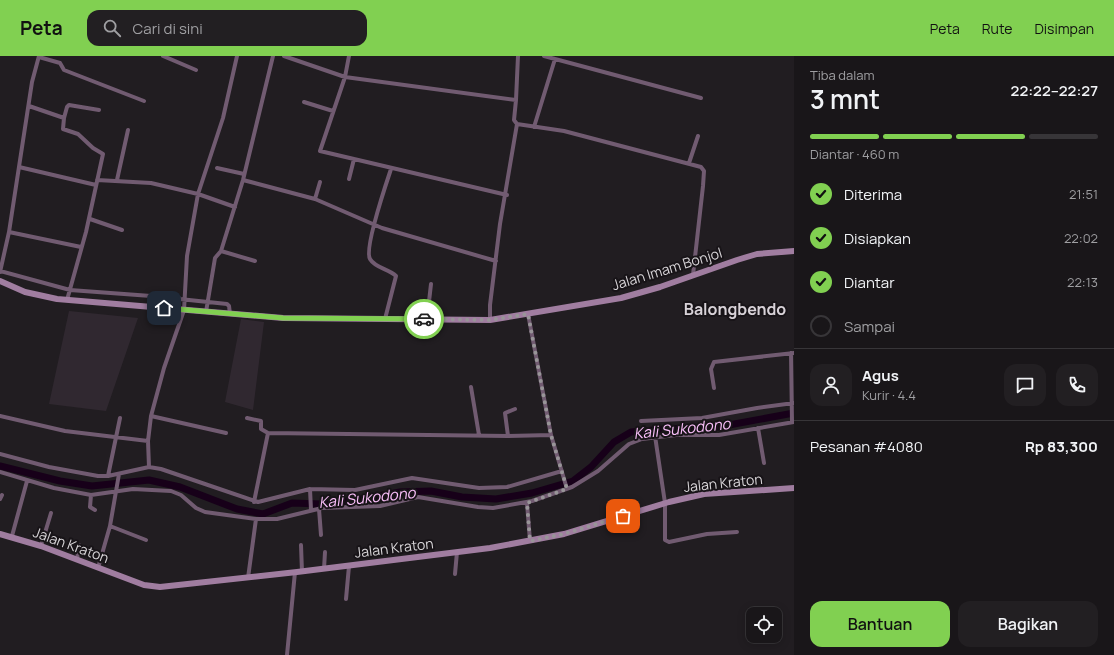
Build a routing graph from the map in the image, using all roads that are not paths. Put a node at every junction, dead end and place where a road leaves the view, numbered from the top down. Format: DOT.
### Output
graph roads {
  1 [pos="162,56"];
  2 [pos="237,56"];
  3 [pos="273,56"];
  4 [pos="284,56"];
  5 [pos="349,56"];
  6 [pos="518,56"];
  7 [pos="544,56"];
  8 [pos="39,57"];
  9 [pos="294,58"];
  10 [pos="555,59"];
  11 [pos="196,70"];
  12 [pos="345,77"];
  13 [pos="701,98"];
  14 [pos="516,100"];
  15 [pos="144,101"];
  16 [pos="304,102"];
  17 [pos="29,106"];
  18 [pos="99,110"];
  19 [pos="333,110"];
  20 [pos="64,118"];
  21 [pos="517,124"];
  22 [pos="534,127"];
  23 [pos="128,130"];
  24 [pos="698,136"];
  25 [pos="354,159"];
  26 [pos="689,163"];
  27 [pos="19,166"];
  28 [pos="217,168"];
  29 [pos="391,169"];
  30 [pos="244,174"];
  31 [pos="349,179"];
  32 [pos="117,180"];
  33 [pos="243,180"];
  34 [pos="97,182"];
  35 [pos="320,182"];
  36 [pos="198,194"];
  37 [pos="507,195"];
  38 [pos="315,200"];
  39 [pos="235,207"];
  40 [pos="90,219"];
  41 [pos="375,226"];
  42 [pos="122,230"];
  43 [pos="9,232"];
  44 [pos="82,247"];
  45 [pos="221,251"];
  46 [pos="794,251"];
  47 [pos="255,261"];
  48 [pos="496,261"];
  49 [pos="0,272"];
  50 [pos="693,276"];
  51 [pos="0,281"];
  52 [pos="431,284"];
  53 [pos="70,290"];
  54 [pos="179,298"];
  55 [pos="185,299"];
  56 [pos="67,300"];
  57 [pos="208,302"];
  58 [pos="181,310"];
  59 [pos="206,312"];
  60 [pos="230,314"];
  61 [pos="528,314"];
  62 [pos="385,319"];
  63 [pos="427,319"];
  64 [pos="490,320"];
  65 [pos="792,353"];
  66 [pos="471,386"];
  67 [pos="714,388"];
  68 [pos="792,405"];
  69 [pos="515,409"];
  70 [pos="0,416"];
  71 [pos="151,416"];
  72 [pos="120,418"];
  73 [pos="247,418"];
  74 [pos="641,421"];
  75 [pos="792,421"];
  76 [pos="758,428"];
  77 [pos="226,433"];
  78 [pos="268,433"];
  79 [pos="479,435"];
  80 [pos="551,435"];
  81 [pos="508,436"];
  82 [pos="655,436"];
  83 [pos="116,438"];
  84 [pos="148,441"];
  85 [pos="0,454"];
  86 [pos="764,463"];
  87 [pos="149,468"];
  88 [pos="0,472"];
  89 [pos="563,472"];
  90 [pos="119,475"];
  91 [pos="108,476"];
  92 [pos="27,480"];
  93 [pos="566,487"];
  94 [pos="794,488"];
  95 [pos="118,490"];
  96 [pos="310,491"];
  97 [pos="91,495"];
  98 [pos="254,502"];
  99 [pos="527,503"];
  100 [pos="665,503"];
  101 [pos="311,508"];
  102 [pos="319,509"];
  103 [pos="95,510"];
  104 [pos="50,513"];
  105 [pos="256,519"];
  106 [pos="110,526"];
  107 [pos="737,532"];
  108 [pos="0,534"];
  109 [pos="321,535"];
  110 [pos="12,536"];
  111 [pos="146,540"];
  112 [pos="530,541"];
  113 [pos="79,545"];
  114 [pos="301,545"];
  115 [pos="41,546"];
  116 [pos="324,552"];
  117 [pos="456,552"];
  118 [pos="76,560"];
  119 [pos="349,566"];
  120 [pos="98,568"];
  121 [pos="324,569"];
  122 [pos="299,572"];
  123 [pos="455,574"];
  124 [pos="248,578"];
  125 [pos="346,599"];
  126 [pos="287,655"];
  1 -- 11 [label="street"];
  2 -- 36 [label="street"];
  3 -- 30 [label="street"];
  4 -- 9 [label="street"];
  5 -- 12 [label="street"];
  6 -- 14 [label="street"];
  7 -- 10 [label="street"];
  8 -- 15 [label="street"];
  8 -- 17 [label="street"];
  9 -- 12 [label="street"];
  10 -- 13 [label="street"];
  10 -- 22 [label="street"];
  12 -- 14 [label="street"];
  12 -- 19 [label="street"];
  14 -- 21 [label="street"];
  16 -- 19 [label="street"];
  17 -- 20 [label="street"];
  17 -- 27 [label="street"];
  18 -- 20 [label="street"];
  19 -- 25 [label="street"];
  20 -- 34 [label="street"];
  21 -- 22 [label="street"];
  21 -- 37 [label="street"];
  22 -- 26 [label="street"];
  23 -- 32 [label="street"];
  24 -- 26 [label="street"];
  25 -- 29 [label="street"];
  25 -- 31 [label="street"];
  26 -- 50 [label="street"];
  27 -- 34 [label="street"];
  27 -- 43 [label="street"];
  28 -- 30 [label="street"];
  29 -- 37 [label="street"];
  29 -- 41 [label="street"];
  30 -- 33 [label="street"];
  32 -- 34 [label="street"];
  32 -- 36 [label="street"];
  33 -- 38 [label="street"];
  33 -- 39 [label="street"];
  34 -- 40 [label="street"];
  35 -- 38 [label="street"];
  36 -- 39 [label="street"];
  36 -- 55 [label="street"];
  37 -- 48 [label="street"];
  38 -- 41 [label="street"];
  39 -- 45 [label="street"];
  40 -- 42 [label="street"];
  40 -- 44 [label="street"];
  41 -- 48 [label="street"];
  41 -- 62 [label="street"];
  43 -- 44 [label="street"];
  43 -- 49 [label="street"];
  44 -- 53 [label="street"];
  45 -- 47 [label="street"];
  45 -- 57 [label="street"];
  46 -- 50 [label="street, Jalan Imam Bonjol"];
  48 -- 64 [label="street"];
  49 -- 53 [label="street"];
  50 -- 61 [label="street, Jalan Imam Bonjol"];
  51 -- 56 [label="street, Jalan Imam Bonjol"];
  52 -- 63 [label="street"];
  53 -- 54 [label="street"];
  53 -- 56 [label="street"];
  54 -- 55 [label="street"];
  54 -- 58 [label="street"];
  55 -- 57 [label="street"];
  55 -- 58 [label="street"];
  56 -- 58 [label="street, Jalan Imam Bonjol"];
  57 -- 59 [label="street"];
  57 -- 60 [label="street"];
  58 -- 59 [label="street, Jalan Imam Bonjol"];
  58 -- 71 [label="street"];
  59 -- 60 [label="street, Jalan Imam Bonjol"];
  60 -- 62 [label="street, Jalan Imam Bonjol"];
  61 -- 64 [label="street, Jalan Imam Bonjol"];
  61 -- 80 [label="street"];
  62 -- 63 [label="street, Jalan Imam Bonjol"];
  63 -- 64 [label="street, Jalan Imam Bonjol"];
  65 -- 67 [label="street"];
  65 -- 68 [label="street"];
  66 -- 79 [label="street"];
  68 -- 74 [label="street"];
  68 -- 75 [label="street"];
  69 -- 81 [label="street"];
  70 -- 83 [label="street"];
  71 -- 77 [label="street"];
  71 -- 84 [label="street"];
  72 -- 83 [label="street"];
  73 -- 78 [label="street"];
  75 -- 76 [label="street"];
  76 -- 82 [label="street"];
  76 -- 86 [label="street"];
  78 -- 79 [label="street"];
  78 -- 98 [label="street"];
  79 -- 81 [label="street"];
  80 -- 81 [label="street"];
  80 -- 89 [label="street"];
  82 -- 93 [label="street"];
  82 -- 100 [label="street"];
  83 -- 84 [label="street"];
  83 -- 91 [label="street"];
  84 -- 87 [label="street"];
  85 -- 91 [label="street"];
  87 -- 90 [label="street"];
  87 -- 98 [label="street"];
  88 -- 92 [label="street"];
  89 -- 93 [label="street"];
  89 -- 96 [label="street"];
  90 -- 91 [label="street"];
  90 -- 95 [label="street"];
  92 -- 97 [label="street"];
  92 -- 110 [label="street"];
  93 -- 99 [label="street"];
  94 -- 100 [label="street, Jalan Kraton"];
  95 -- 97 [label="street"];
  95 -- 105 [label="street"];
  95 -- 106 [label="street"];
  96 -- 98 [label="street"];
  96 -- 101 [label="street"];
  97 -- 103 [label="street"];
  99 -- 102 [label="street"];
  99 -- 112 [label="street"];
  100 -- 107 [label="street"];
  100 -- 112 [label="street, Jalan Kraton"];
  101 -- 102 [label="street"];
  101 -- 105 [label="street"];
  102 -- 109 [label="street"];
  104 -- 115 [label="street"];
  105 -- 124 [label="street"];
  106 -- 111 [label="street"];
  106 -- 120 [label="street"];
  108 -- 110 [label="street, Jalan Kraton"];
  110 -- 115 [label="street, Jalan Kraton"];
  112 -- 117 [label="street, Jalan Kraton"];
  113 -- 118 [label="street"];
  114 -- 122 [label="street"];
  115 -- 118 [label="street, Jalan Kraton"];
  116 -- 121 [label="street"];
  117 -- 119 [label="street, Jalan Kraton"];
  117 -- 123 [label="street"];
  118 -- 120 [label="street, Jalan Kraton"];
  119 -- 121 [label="street, Jalan Kraton"];
  119 -- 125 [label="street"];
  120 -- 124 [label="street, Jalan Kraton"];
  121 -- 122 [label="street, Jalan Kraton"];
  122 -- 124 [label="street, Jalan Kraton"];
  122 -- 126 [label="street"];
}
